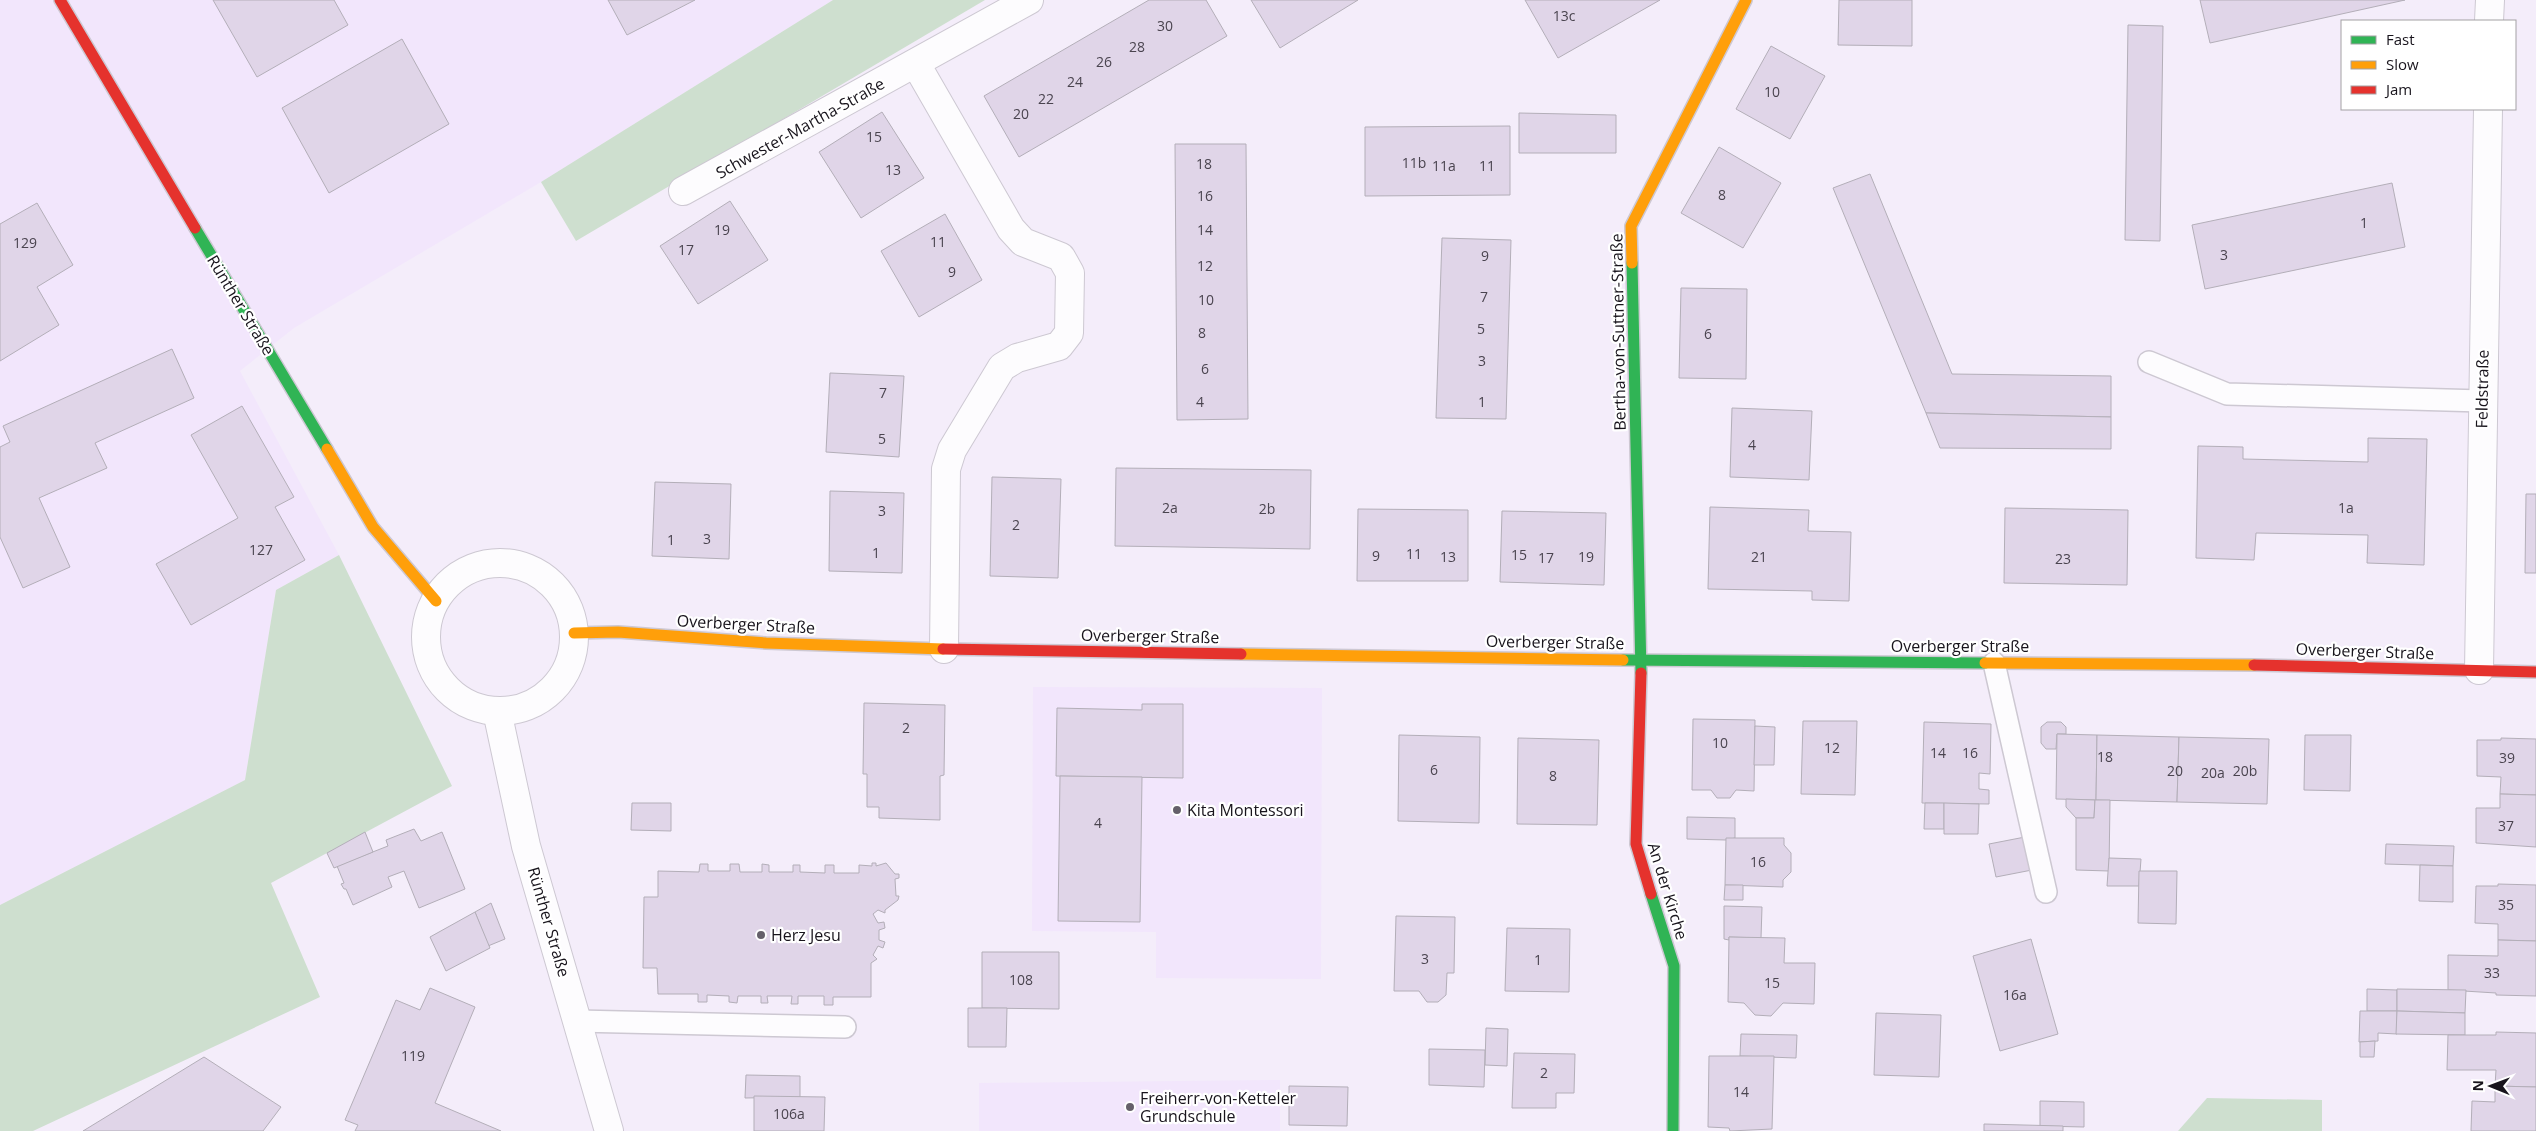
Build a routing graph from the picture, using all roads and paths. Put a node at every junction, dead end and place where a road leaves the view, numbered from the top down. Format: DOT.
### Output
graph roads {
  1 [pos="60,0"];
  2 [pos="1029,0"];
  3 [pos="1746,0"];
  4 [pos="2490,0"];
  5 [pos="2489,20"];
  6 [pos="916,64"];
  7 [pos="2488,110"];
  8 [pos="683,192"];
  9 [pos="2149,362"];
  10 [pos="2482,401"];
  11 [pos="436,601"];
  12 [pos="574,633"];
  13 [pos="944,649"];
  14 [pos="1641,660"];
  15 [pos="1994,663"];
  16 [pos="2479,670"];
  17 [pos="2536,672"];
  18 [pos="497,712"];
  19 [pos="2046,892"];
  20 [pos="577,1021"];
  21 [pos="845,1027"];
  22 [pos="609,1131"];
  23 [pos="1673,1131"];
  1 -- 11 [label="street, Rünther Straße"];
  2 -- 6 [label="street, Schwester-Martha-Straße"];
  3 -- 14 [label="street, Bertha-von-Suttner-Straße"];
  4 -- 5 [label="street"];
  6 -- 8 [label="street, Schwester-Martha-Straße"];
  6 -- 13 [label="street"];
  7 -- 10 [label="street, Feldstraße"];
  9 -- 10 [label="lane"];
  10 -- 16 [label="street, Feldstraße"];
  11 -- 12 [label="street"];
  11 -- 18 [label="street"];
  12 -- 13 [label="street, Overberger Straße"];
  12 -- 18 [label="street"];
  13 -- 14 [label="street, Overberger Straße"];
  14 -- 15 [label="street, Overberger Straße"];
  14 -- 23 [label="street, An der Kirche"];
  15 -- 16 [label="street, Overberger Straße"];
  15 -- 19 [label="lane"];
  16 -- 17 [label="street, Overberger Straße"];
  18 -- 20 [label="street, Rünther Straße"];
  20 -- 21 [label="lane"];
  20 -- 22 [label="street, Rünther Straße"];
}
